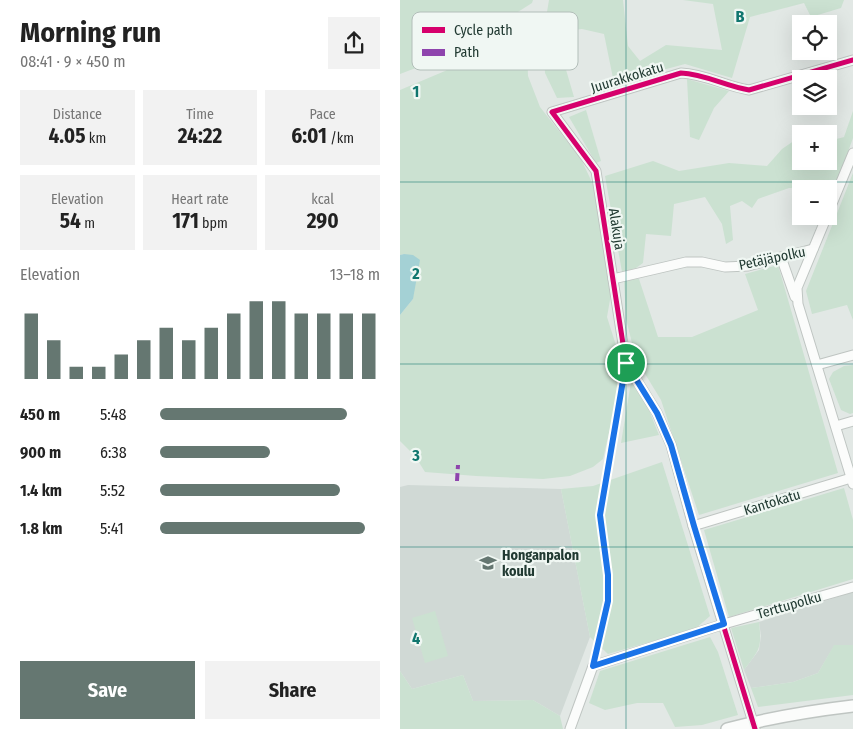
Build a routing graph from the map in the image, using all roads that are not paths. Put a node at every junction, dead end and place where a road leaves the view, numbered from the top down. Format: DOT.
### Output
graph roads {
  1 [pos="853,60"];
  2 [pos="552,112"];
  3 [pos="853,153"];
  4 [pos="837,192"];
  5 [pos="823,225"];
  6 [pos="813,249"];
  7 [pos="781,257"];
  8 [pos="613,279"];
  9 [pos="798,304"];
  10 [pos="853,355"];
  11 [pos="817,365"];
  12 [pos="853,421"];
  13 [pos="836,426"];
  14 [pos="852,481"];
  15 [pos="694,526"];
  16 [pos="853,587"];
  17 [pos="724,624"];
  18 [pos="853,706"];
  19 [pos="754,725"];
  20 [pos="570,729"];
  21 [pos="727,729"];
  1 -- 2 [label="street, Juurakkokatu"];
  2 -- 8 [label="street, Alakuja"];
  3 -- 4 [label="street"];
  5 -- 6 [label="street"];
  6 -- 7 [label="street, Petäjäpolku"];
  6 -- 9 [label="street"];
  7 -- 8 [label="street, Petäjäpolku"];
  7 -- 9 [label="street"];
  8 -- 15 [label="street, Alakuja"];
  9 -- 11 [label="street"];
  10 -- 11 [label="street"];
  11 -- 13 [label="street"];
  12 -- 13 [label="street"];
  13 -- 14 [label="street"];
  14 -- 15 [label="street, Kantokatu"];
  15 -- 17 [label="street"];
  16 -- 17 [label="street, Terttupolku"];
  17 -- 19 [label="street"];
  17 -- 20 [label="street, Terttupolku"];
  18 -- 19 [label="street"];
  19 -- 21 [label="street"];
}
